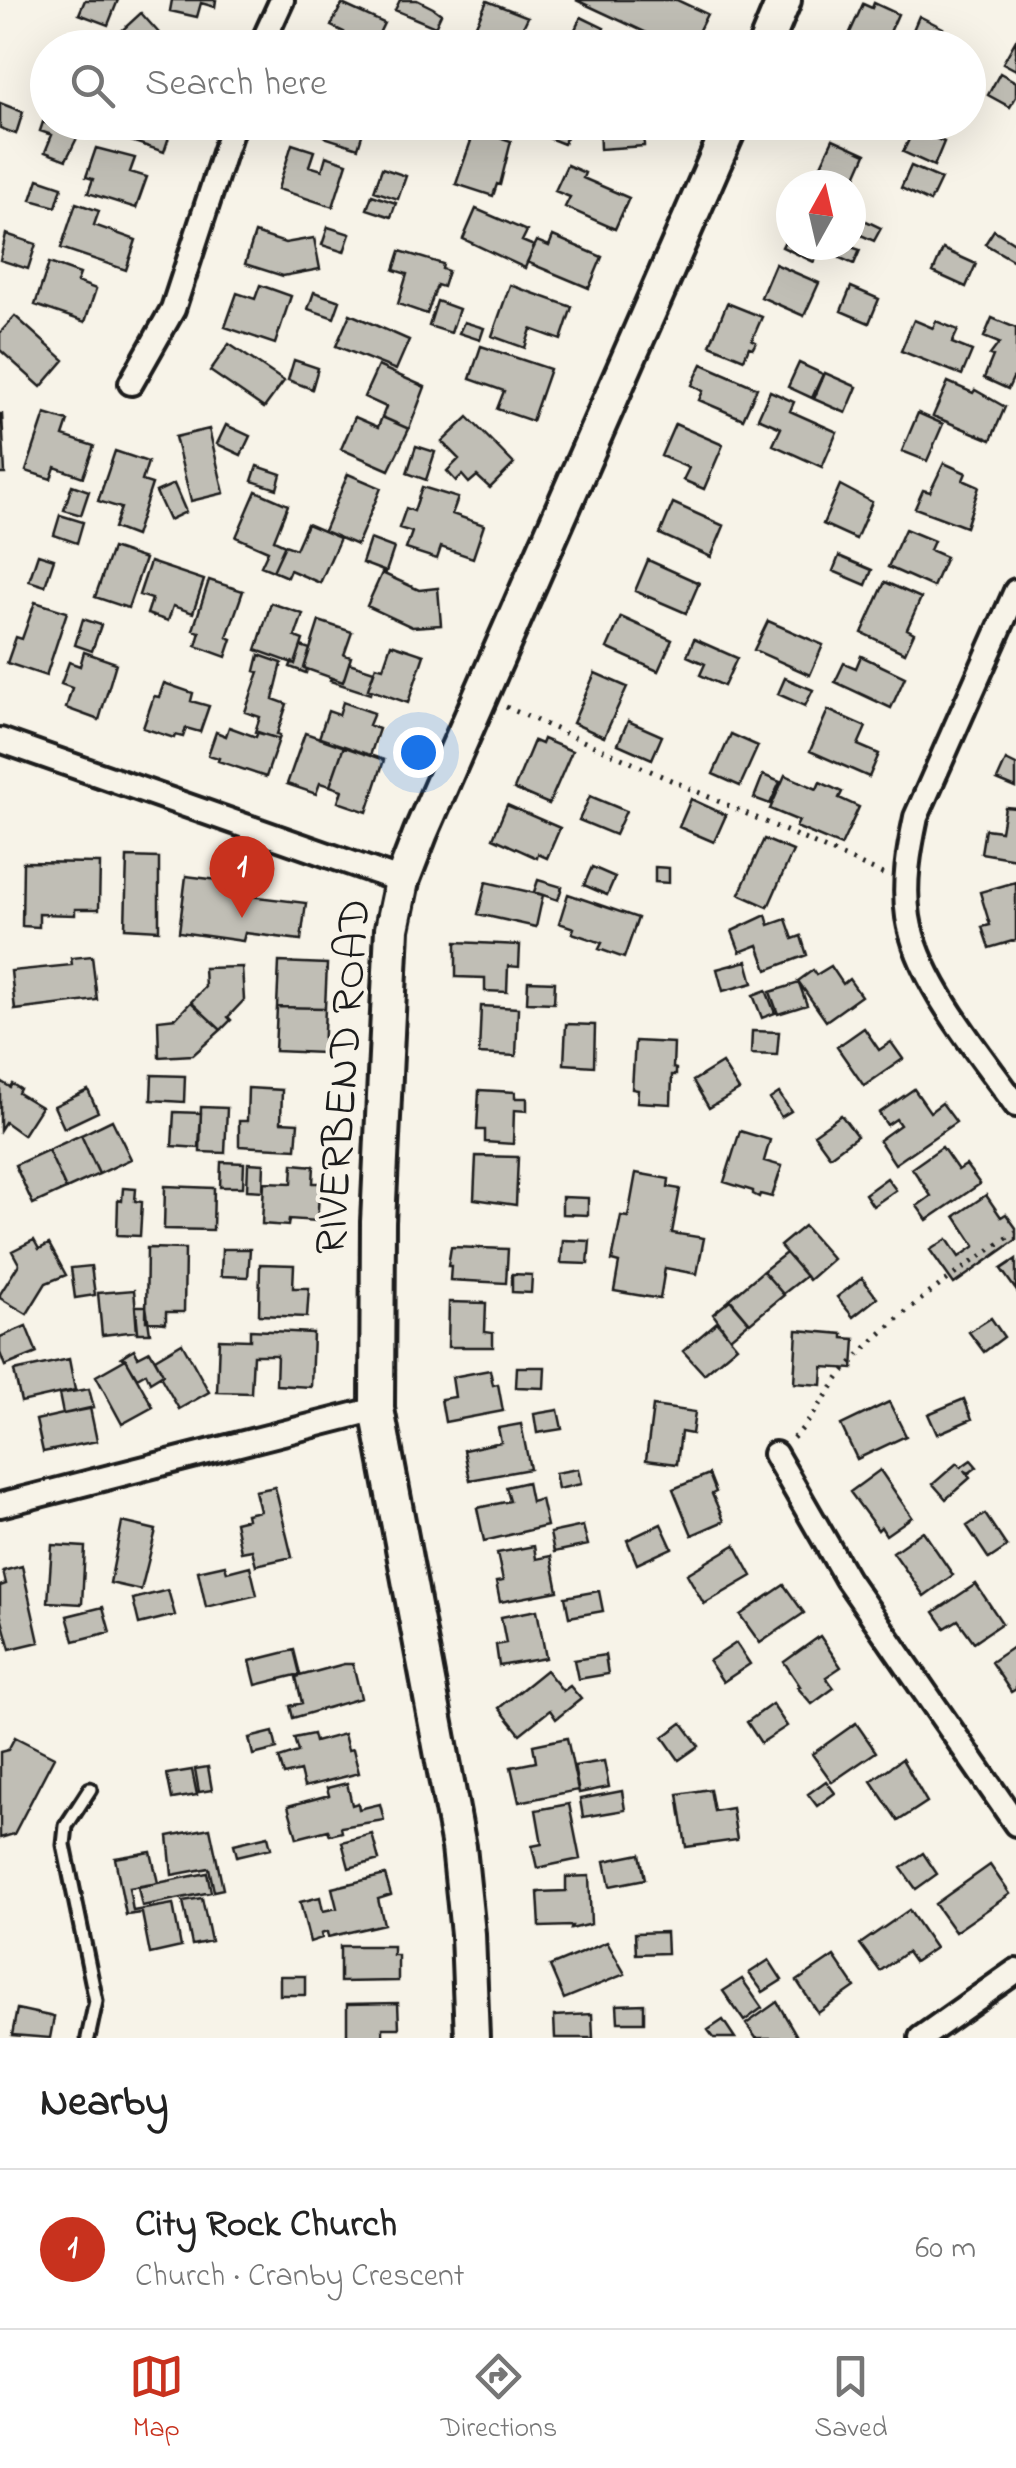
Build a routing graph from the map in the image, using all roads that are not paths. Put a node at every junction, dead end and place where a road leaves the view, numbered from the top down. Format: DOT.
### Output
graph roads {
  1 [pos="282,0"];
  2 [pos="784,0"];
  3 [pos="268,30"];
  4 [pos="772,30"];
  5 [pos="228,140"];
  6 [pos="724,140"];
  7 [pos="131,383"];
  8 [pos="1016,590"];
  9 [pos="0,740"];
  10 [pos="402,882"];
  11 [pos="1016,1105"];
  12 [pos="376,1410"];
  13 [pos="775,1454"];
  14 [pos="0,1505"];
  15 [pos="90,1789"];
  16 [pos="1016,1824"];
  17 [pos="1016,1971"];
  18 [pos="926,2037"];
  19 [pos="88,2038"];
  20 [pos="472,2038"];
  1 -- 3 [label="street"];
  2 -- 4 [label="main road"];
  5 -- 7 [label="street"];
  6 -- 10 [label="main road, RIVERBEND ROAD"];
  8 -- 11 [label="street"];
  9 -- 10 [label="street"];
  10 -- 12 [label="main road, RIVERBEND ROAD"];
  12 -- 14 [label="street"];
  12 -- 20 [label="main road, RIVERBEND ROAD"];
  13 -- 16 [label="street"];
  15 -- 19 [label="lane"];
  17 -- 18 [label="street"];
}
